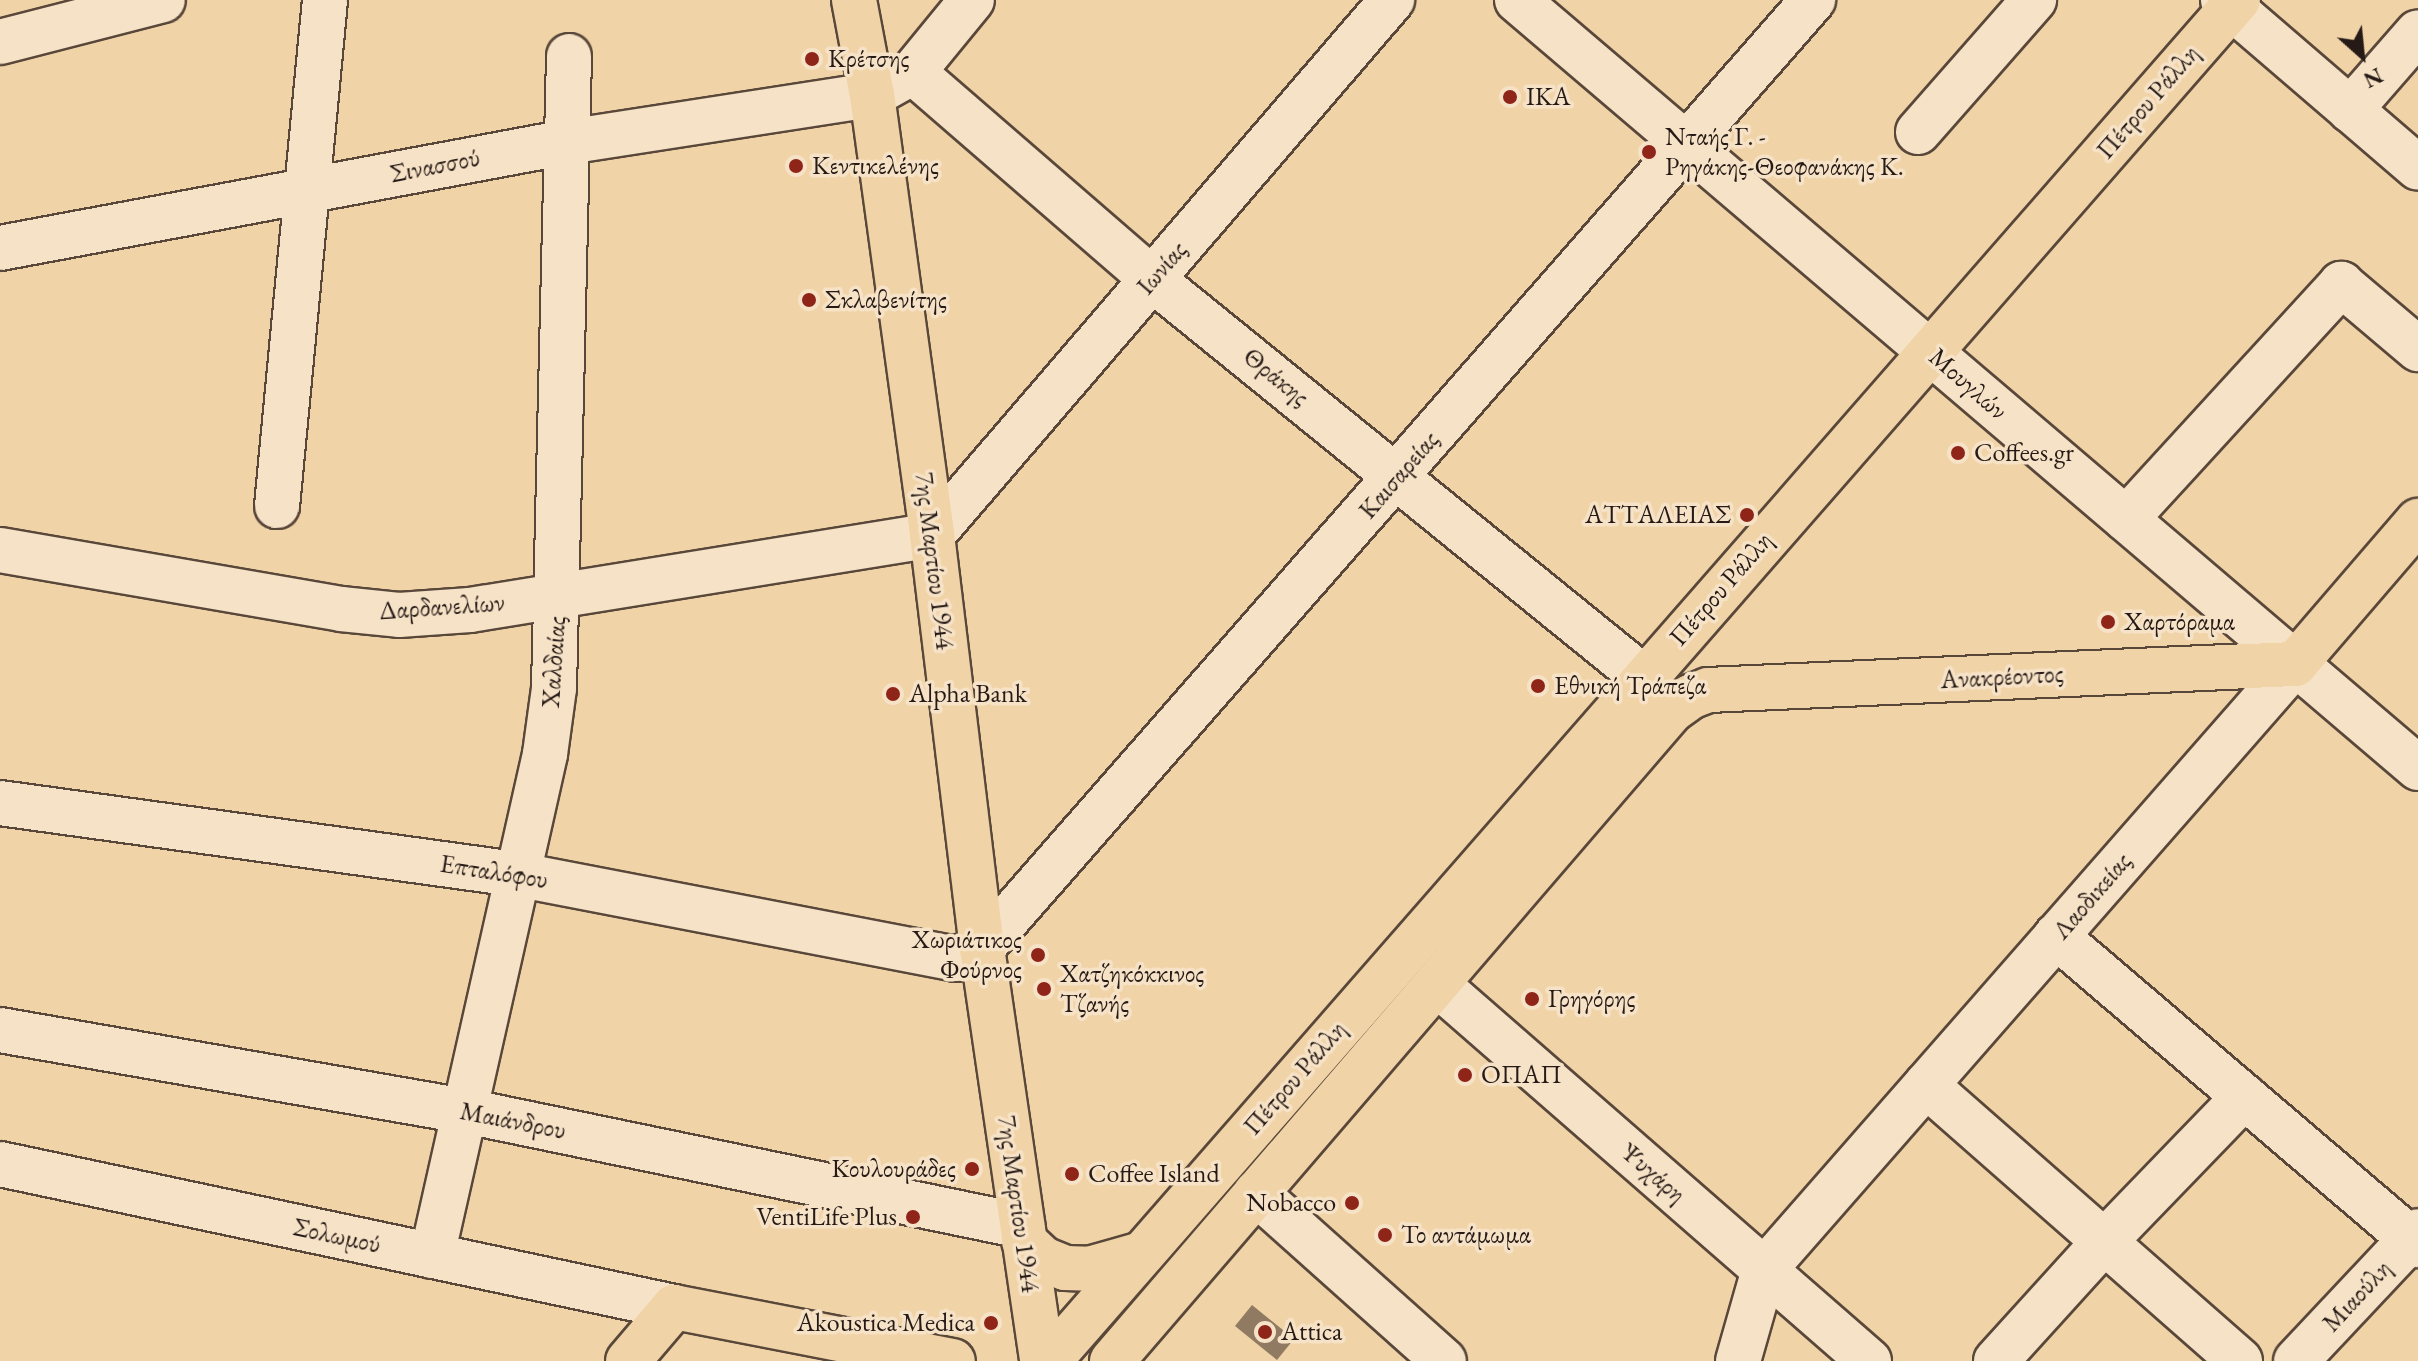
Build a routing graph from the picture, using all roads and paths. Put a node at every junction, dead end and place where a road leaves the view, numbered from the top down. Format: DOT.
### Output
graph roads {
  1 [pos="163,0"];
  2 [pos="325,0"];
  3 [pos="854,0"];
  4 [pos="972,0"];
  5 [pos="1392,0"];
  6 [pos="1517,0"];
  7 [pos="1813,0"];
  8 [pos="2034,0"];
  9 [pos="2231,3"];
  10 [pos="2418,32"];
  11 [pos="0,42"];
  12 [pos="569,56"];
  13 [pos="913,72"];
  14 [pos="872,95"];
  15 [pos="2350,110"];
  16 [pos="1918,132"];
  17 [pos="567,142"];
  18 [pos="1687,145"];
  19 [pos="2418,168"];
  20 [pos="305,190"];
  21 [pos="0,248"];
  22 [pos="1152,279"];
  23 [pos="2418,349"];
  24 [pos="1929,351"];
  25 [pos="1398,476"];
  26 [pos="277,506"];
  27 [pos="2126,519"];
  28 [pos="2418,521"];
  29 [pos="932,535"];
  30 [pos="0,550"];
  31 [pos="558,596"];
  32 [pos="2295,664"];
  33 [pos="1643,677"];
  34 [pos="1708,690"];
  35 [pos="2418,768"];
  36 [pos="0,803"];
  37 [pos="515,874"];
  38 [pos="2056,936"];
  39 [pos="982,948"];
  40 [pos="1438,985"];
  41 [pos="0,1030"];
  42 [pos="1926,1085"];
  43 [pos="2244,1097"];
  44 [pos="466,1111"];
  45 [pos="0,1164"];
  46 [pos="1256,1193"];
  47 [pos="1023,1234"];
  48 [pos="2416,1238"];
  49 [pos="2104,1242"];
  50 [pos="1142,1254"];
  51 [pos="432,1256"];
  52 [pos="1764,1270"];
  53 [pos="674,1307"];
  54 [pos="1438,1359"];
  55 [pos="628,1361"];
  56 [pos="953,1361"];
  57 [pos="1042,1361"];
  58 [pos="1049,1361"];
  59 [pos="1112,1361"];
  60 [pos="1738,1361"];
  61 [pos="1869,1361"];
  62 [pos="1996,1361"];
  63 [pos="2240,1361"];
  64 [pos="2296,1361"];
  1 -- 11 [label="street"];
  2 -- 20 [label="street"];
  3 -- 14 [label="main road, 7ης Μαρτίου 1944"];
  4 -- 13 [label="street"];
  5 -- 22 [label="street, Ιωνίας"];
  6 -- 18 [label="street, Μουγλών"];
  7 -- 18 [label="street, Καισαρείας"];
  8 -- 16 [label="street"];
  9 -- 15 [label="street"];
  9 -- 24 [label="main road, Πέτρου Ράλλη"];
  10 -- 15 [label="street"];
  12 -- 17 [label="street, Χαλδαίας"];
  13 -- 14 [label="street"];
  13 -- 22 [label="street, Θράκης"];
  14 -- 17 [label="street, Σινασσού"];
  14 -- 29 [label="main road, 7ης Μαρτίου 1944"];
  15 -- 19 [label="street"];
  17 -- 20 [label="street, Σινασσού"];
  17 -- 31 [label="street, Χαλδαίας"];
  18 -- 24 [label="street, Μουγλών"];
  18 -- 25 [label="street, Καισαρείας"];
  20 -- 21 [label="street, Σινασσού"];
  20 -- 26 [label="street"];
  22 -- 25 [label="street, Θράκης"];
  22 -- 29 [label="street, Ιωνίας"];
  23 -- 27 [label="street"];
  24 -- 27 [label="street, Μουγλών"];
  24 -- 33 [label="main road, Πέτρου Ράλλη"];
  25 -- 33 [label="street, Θράκης"];
  25 -- 39 [label="street, Καισαρείας"];
  27 -- 32 [label="street, Μουγλών"];
  28 -- 32 [label="main road, Λαοδικείας"];
  29 -- 31 [label="street, Δαρδανελίων"];
  29 -- 39 [label="main road, 7ης Μαρτίου 1944"];
  30 -- 31 [label="street, Δαρδανελίων"];
  31 -- 37 [label="street, Χαλδαίας"];
  32 -- 34 [label="main road, Ανακρέοντος"];
  32 -- 35 [label="street, Μουγλών"];
  32 -- 38 [label="street, Λαοδικείας"];
  33 -- 50 [label="main road, Πέτρου Ράλλη"];
  34 -- 40 [label="main road, Πέτρου Ράλλη"];
  36 -- 37 [label="street, Επταλόφου"];
  37 -- 39 [label="street, Επταλόφου"];
  37 -- 44 [label="street, Χαλδαίας"];
  38 -- 42 [label="street, Λαοδικείας"];
  38 -- 43 [label="street"];
  39 -- 47 [label="main road, 7ης Μαρτίου 1944"];
  40 -- 46 [label="main road, Πέτρου Ράλλη"];
  40 -- 52 [label="street, Ψυχάρη"];
  41 -- 44 [label="street, Μαιάνδρου"];
  42 -- 49 [label="street"];
  42 -- 52 [label="street, Λαοδικείας"];
  43 -- 48 [label="street"];
  43 -- 49 [label="street"];
  44 -- 47 [label="street, Μαιάνδρου"];
  44 -- 51 [label="street, Χαλδαίας"];
  45 -- 51 [label="street, Σολωμού"];
  46 -- 54 [label="street"];
  46 -- 59 [label="main road, Πέτρου Ράλλη"];
  47 -- 50 [label="main road"];
  47 -- 57 [label="main road, 7ης Μαρτίου 1944"];
  48 -- 64 [label="street, Μιαούλη"];
  49 -- 62 [label="street"];
  49 -- 63 [label="street"];
  50 -- 58 [label="main road, Πέτρου Ράλλη"];
  51 -- 53 [label="street, Σολωμού"];
  52 -- 60 [label="street"];
  52 -- 61 [label="street, Ψυχάρη"];
  53 -- 55 [label="main road"];
  53 -- 56 [label="main road"];
}
